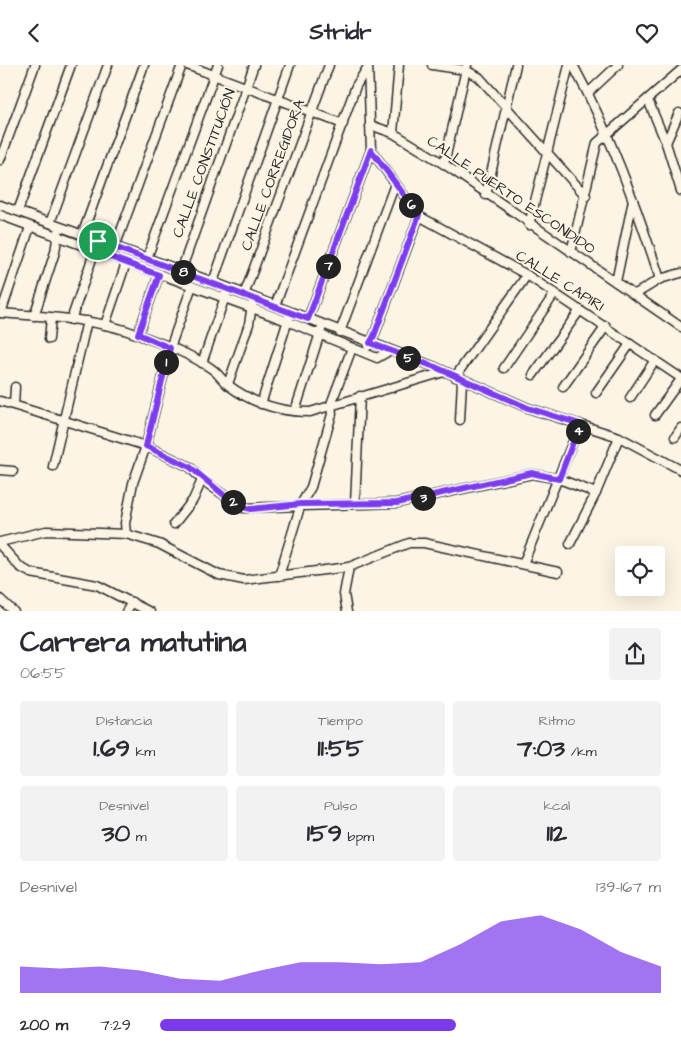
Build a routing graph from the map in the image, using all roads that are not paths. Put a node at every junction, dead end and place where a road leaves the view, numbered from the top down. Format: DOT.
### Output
graph roads {
  1 [pos="35,65"];
  2 [pos="71,65"];
  3 [pos="108,65"];
  4 [pos="144,65"];
  5 [pos="182,65"];
  6 [pos="187,65"];
  7 [pos="218,65"];
  8 [pos="254,65"];
  9 [pos="290,65"];
  10 [pos="329,65"];
  11 [pos="399,65"];
  12 [pos="432,65"];
  13 [pos="516,65"];
  14 [pos="571,65"];
  15 [pos="618,65"];
  16 [pos="367,67"];
  17 [pos="466,68"];
  18 [pos="681,70"];
  19 [pos="215,75"];
  20 [pos="246,87"];
  21 [pos="588,93"];
  22 [pos="278,99"];
  23 [pos="648,100"];
  24 [pos="507,109"];
  25 [pos="311,112"];
  26 [pos="679,113"];
  27 [pos="343,124"];
  28 [pos="370,125"];
  29 [pos="393,133"];
  30 [pos="606,135"];
  31 [pos="666,143"];
  32 [pos="371,150"];
  33 [pos="547,154"];
  34 [pos="0,160"];
  35 [pos="444,164"];
  36 [pos="395,184"];
  37 [pos="681,191"];
  38 [pos="486,195"];
  39 [pos="586,196"];
  40 [pos="634,198"];
  41 [pos="0,205"];
  42 [pos="18,211"];
  43 [pos="0,215"];
  44 [pos="419,215"];
  45 [pos="50,223"];
  46 [pos="530,225"];
  47 [pos="30,227"];
  48 [pos="60,227"];
  49 [pos="82,235"];
  50 [pos="57,237"];
  51 [pos="98,241"];
  52 [pos="115,247"];
  53 [pos="94,251"];
  54 [pos="571,253"];
  55 [pos="147,258"];
  56 [pos="126,263"];
  57 [pos="181,271"];
  58 [pos="681,273"];
  59 [pos="159,275"];
  60 [pos="527,275"];
  61 [pos="660,279"];
  62 [pos="213,282"];
  63 [pos="616,282"];
  64 [pos="192,287"];
  65 [pos="229,288"];
  66 [pos="555,293"];
  67 [pos="244,295"];
  68 [pos="634,295"];
  69 [pos="253,298"];
  70 [pos="225,299"];
  71 [pos="275,306"];
  72 [pos="251,309"];
  73 [pos="580,309"];
  74 [pos="1,313"];
  75 [pos="290,313"];
  76 [pos="34,316"];
  77 [pos="51,318"];
  78 [pos="308,319"];
  79 [pos="71,320"];
  80 [pos="87,321"];
  81 [pos="288,321"];
  82 [pos="105,325"];
  83 [pos="322,325"];
  84 [pos="606,326"];
  85 [pos="681,327"];
  86 [pos="340,332"];
  87 [pos="138,334"];
  88 [pos="319,334"];
  89 [pos="49,339"];
  90 [pos="370,343"];
  91 [pos="630,344"];
  92 [pos="170,348"];
  93 [pos="352,348"];
  94 [pos="389,351"];
  95 [pos="365,353"];
  96 [pos="655,360"];
  97 [pos="202,363"];
  98 [pos="504,367"];
  99 [pos="444,371"];
  100 [pos="533,375"];
  101 [pos="459,379"];
  102 [pos="681,379"];
  103 [pos="228,384"];
  104 [pos="15,387"];
  105 [pos="563,387"];
  106 [pos="596,393"];
  107 [pos="360,396"];
  108 [pos="630,398"];
  109 [pos="0,401"];
  110 [pos="261,404"];
  111 [pos="331,404"];
  112 [pos="14,405"];
  113 [pos="295,411"];
  114 [pos="655,415"];
  115 [pos="63,420"];
  116 [pos="460,420"];
  117 [pos="580,424"];
  118 [pos="681,428"];
  119 [pos="619,437"];
  120 [pos="675,437"];
  121 [pos="146,446"];
  122 [pos="53,466"];
  123 [pos="0,470"];
  124 [pos="681,470"];
  125 [pos="13,471"];
  126 [pos="202,479"];
  127 [pos="559,479"];
  128 [pos="596,493"];
  129 [pos="301,504"];
  130 [pos="355,504"];
  131 [pos="174,524"];
  132 [pos="126,534"];
  133 [pos="0,543"];
  134 [pos="570,545"];
  135 [pos="523,564"];
  136 [pos="349,567"];
  137 [pos="558,572"];
  138 [pos="279,575"];
  139 [pos="0,599"];
  140 [pos="132,602"];
  141 [pos="14,611"];
  142 [pos="126,611"];
  143 [pos="150,611"];
  144 [pos="347,611"];
  1 -- 34 [label="street"];
  2 -- 42 [label="street"];
  3 -- 45 [label="street"];
  4 -- 49 [label="street"];
  5 -- 52 [label="street"];
  6 -- 19 [label="street"];
  7 -- 19 [label="street"];
  8 -- 20 [label="street, CALLE CONSTITUCIÓN"];
  9 -- 22 [label="street"];
  10 -- 25 [label="street, CALLE CORREGIDORA"];
  11 -- 29 [label="street"];
  12 -- 17 [label="street"];
  13 -- 24 [label="street"];
  14 -- 21 [label="street"];
  14 -- 33 [label="street"];
  15 -- 21 [label="street"];
  16 -- 27 [label="street"];
  16 -- 28 [label="street"];
  17 -- 24 [label="street"];
  17 -- 35 [label="street"];
  18 -- 23 [label="street"];
  19 -- 20 [label="street"];
  19 -- 55 [label="street"];
  20 -- 22 [label="street"];
  20 -- 57 [label="street, CALLE CONSTITUCIÓN"];
  21 -- 30 [label="street"];
  22 -- 25 [label="street"];
  22 -- 62 [label="street"];
  23 -- 30 [label="street"];
  23 -- 31 [label="street"];
  24 -- 33 [label="street"];
  24 -- 38 [label="street"];
  25 -- 27 [label="street"];
  25 -- 67 [label="street, CALLE CORREGIDORA"];
  26 -- 31 [label="street"];
  27 -- 71 [label="street"];
  28 -- 29 [label="street, CALLE PUERTO ESCONDIDO"];
  28 -- 32 [label="street"];
  29 -- 35 [label="street, CALLE PUERTO ESCONDIDO"];
  30 -- 39 [label="street"];
  30 -- 40 [label="street"];
  31 -- 37 [label="street"];
  32 -- 36 [label="street"];
  32 -- 78 [label="street"];
  33 -- 39 [label="street"];
  33 -- 46 [label="street"];
  35 -- 38 [label="street, CALLE PUERTO ESCONDIDO"];
  36 -- 44 [label="street"];
  36 -- 86 [label="street"];
  38 -- 46 [label="street, CALLE PUERTO ESCONDIDO"];
  39 -- 54 [label="street"];
  40 -- 61 [label="street"];
  40 -- 63 [label="street"];
  41 -- 42 [label="street"];
  42 -- 45 [label="street"];
  43 -- 47 [label="street"];
  44 -- 60 [label="street, CALLE CAPIRI"];
  44 -- 90 [label="street"];
  45 -- 48 [label="street"];
  46 -- 54 [label="street, CALLE PUERTO ESCONDIDO"];
  47 -- 50 [label="street"];
  47 -- 74 [label="street"];
  48 -- 49 [label="street"];
  48 -- 50 [label="street"];
  49 -- 51 [label="street"];
  50 -- 53 [label="street"];
  50 -- 76 [label="street"];
  51 -- 52 [label="street"];
  51 -- 53 [label="street"];
  52 -- 55 [label="street"];
  53 -- 56 [label="street"];
  53 -- 79 [label="street"];
  54 -- 63 [label="street, CALLE PUERTO ESCONDIDO"];
  55 -- 57 [label="street"];
  56 -- 59 [label="street"];
  56 -- 82 [label="street"];
  57 -- 62 [label="street"];
  58 -- 61 [label="street"];
  59 -- 64 [label="street"];
  59 -- 87 [label="street"];
  60 -- 66 [label="street, CALLE CAPIRI"];
  60 -- 101 [label="street"];
  61 -- 68 [label="street"];
  62 -- 65 [label="street"];
  63 -- 68 [label="street, CALLE PUERTO ESCONDIDO"];
  64 -- 70 [label="street"];
  64 -- 92 [label="street"];
  65 -- 67 [label="street"];
  65 -- 70 [label="street"];
  66 -- 73 [label="street, CALLE CAPIRI"];
  66 -- 98 [label="street"];
  67 -- 69 [label="street"];
  68 -- 85 [label="street, CALLE PUERTO ESCONDIDO"];
  69 -- 71 [label="street"];
  69 -- 72 [label="street"];
  70 -- 72 [label="street"];
  70 -- 97 [label="street"];
  71 -- 75 [label="street"];
  72 -- 81 [label="street"];
  72 -- 103 [label="street"];
  73 -- 84 [label="street, CALLE CAPIRI"];
  73 -- 100 [label="street"];
  74 -- 76 [label="street"];
  75 -- 78 [label="street"];
  75 -- 81 [label="street"];
  76 -- 77 [label="street"];
  77 -- 79 [label="street"];
  77 -- 89 [label="street"];
  78 -- 83 [label="street"];
  79 -- 80 [label="street"];
  80 -- 82 [label="street"];
  80 -- 115 [label="street"];
  81 -- 88 [label="street"];
  81 -- 110 [label="street"];
  82 -- 87 [label="street"];
  83 -- 86 [label="street"];
  83 -- 88 [label="street"];
  84 -- 91 [label="street, CALLE CAPIRI"];
  84 -- 105 [label="street"];
  86 -- 90 [label="street"];
  87 -- 92 [label="street"];
  88 -- 93 [label="street"];
  88 -- 113 [label="street"];
  90 -- 94 [label="street"];
  90 -- 95 [label="street"];
  91 -- 96 [label="street, CALLE CAPIRI"];
  91 -- 106 [label="street"];
  92 -- 97 [label="street"];
  92 -- 121 [label="street"];
  93 -- 95 [label="street"];
  93 -- 111 [label="street"];
  94 -- 95 [label="street"];
  94 -- 99 [label="street"];
  96 -- 102 [label="street, CALLE CAPIRI"];
  96 -- 108 [label="street"];
  97 -- 103 [label="street"];
  99 -- 101 [label="street"];
  99 -- 107 [label="street"];
  101 -- 116 [label="street"];
  101 -- 117 [label="street"];
  102 -- 114 [label="street"];
  103 -- 110 [label="street"];
  104 -- 112 [label="street"];
  107 -- 111 [label="street"];
  107 -- 130 [label="street"];
  109 -- 112 [label="street"];
  110 -- 113 [label="street"];
  111 -- 113 [label="street"];
  111 -- 129 [label="street"];
  112 -- 115 [label="street"];
  115 -- 121 [label="street"];
  115 -- 122 [label="street"];
  117 -- 119 [label="street"];
  117 -- 127 [label="street"];
  118 -- 120 [label="street"];
  119 -- 124 [label="street"];
  119 -- 128 [label="street"];
  121 -- 126 [label="street"];
  121 -- 132 [label="street"];
  123 -- 125 [label="street"];
  126 -- 129 [label="street"];
  126 -- 131 [label="street"];
  127 -- 128 [label="street"];
  127 -- 130 [label="street"];
  127 -- 135 [label="street"];
  128 -- 134 [label="street"];
  129 -- 130 [label="street"];
  129 -- 138 [label="street"];
  132 -- 133 [label="street"];
  132 -- 138 [label="street"];
  133 -- 140 [label="street"];
  135 -- 136 [label="street"];
  135 -- 137 [label="street"];
  136 -- 138 [label="street"];
  136 -- 144 [label="street"];
  139 -- 141 [label="street"];
  140 -- 142 [label="street"];
  140 -- 143 [label="street"];
}
